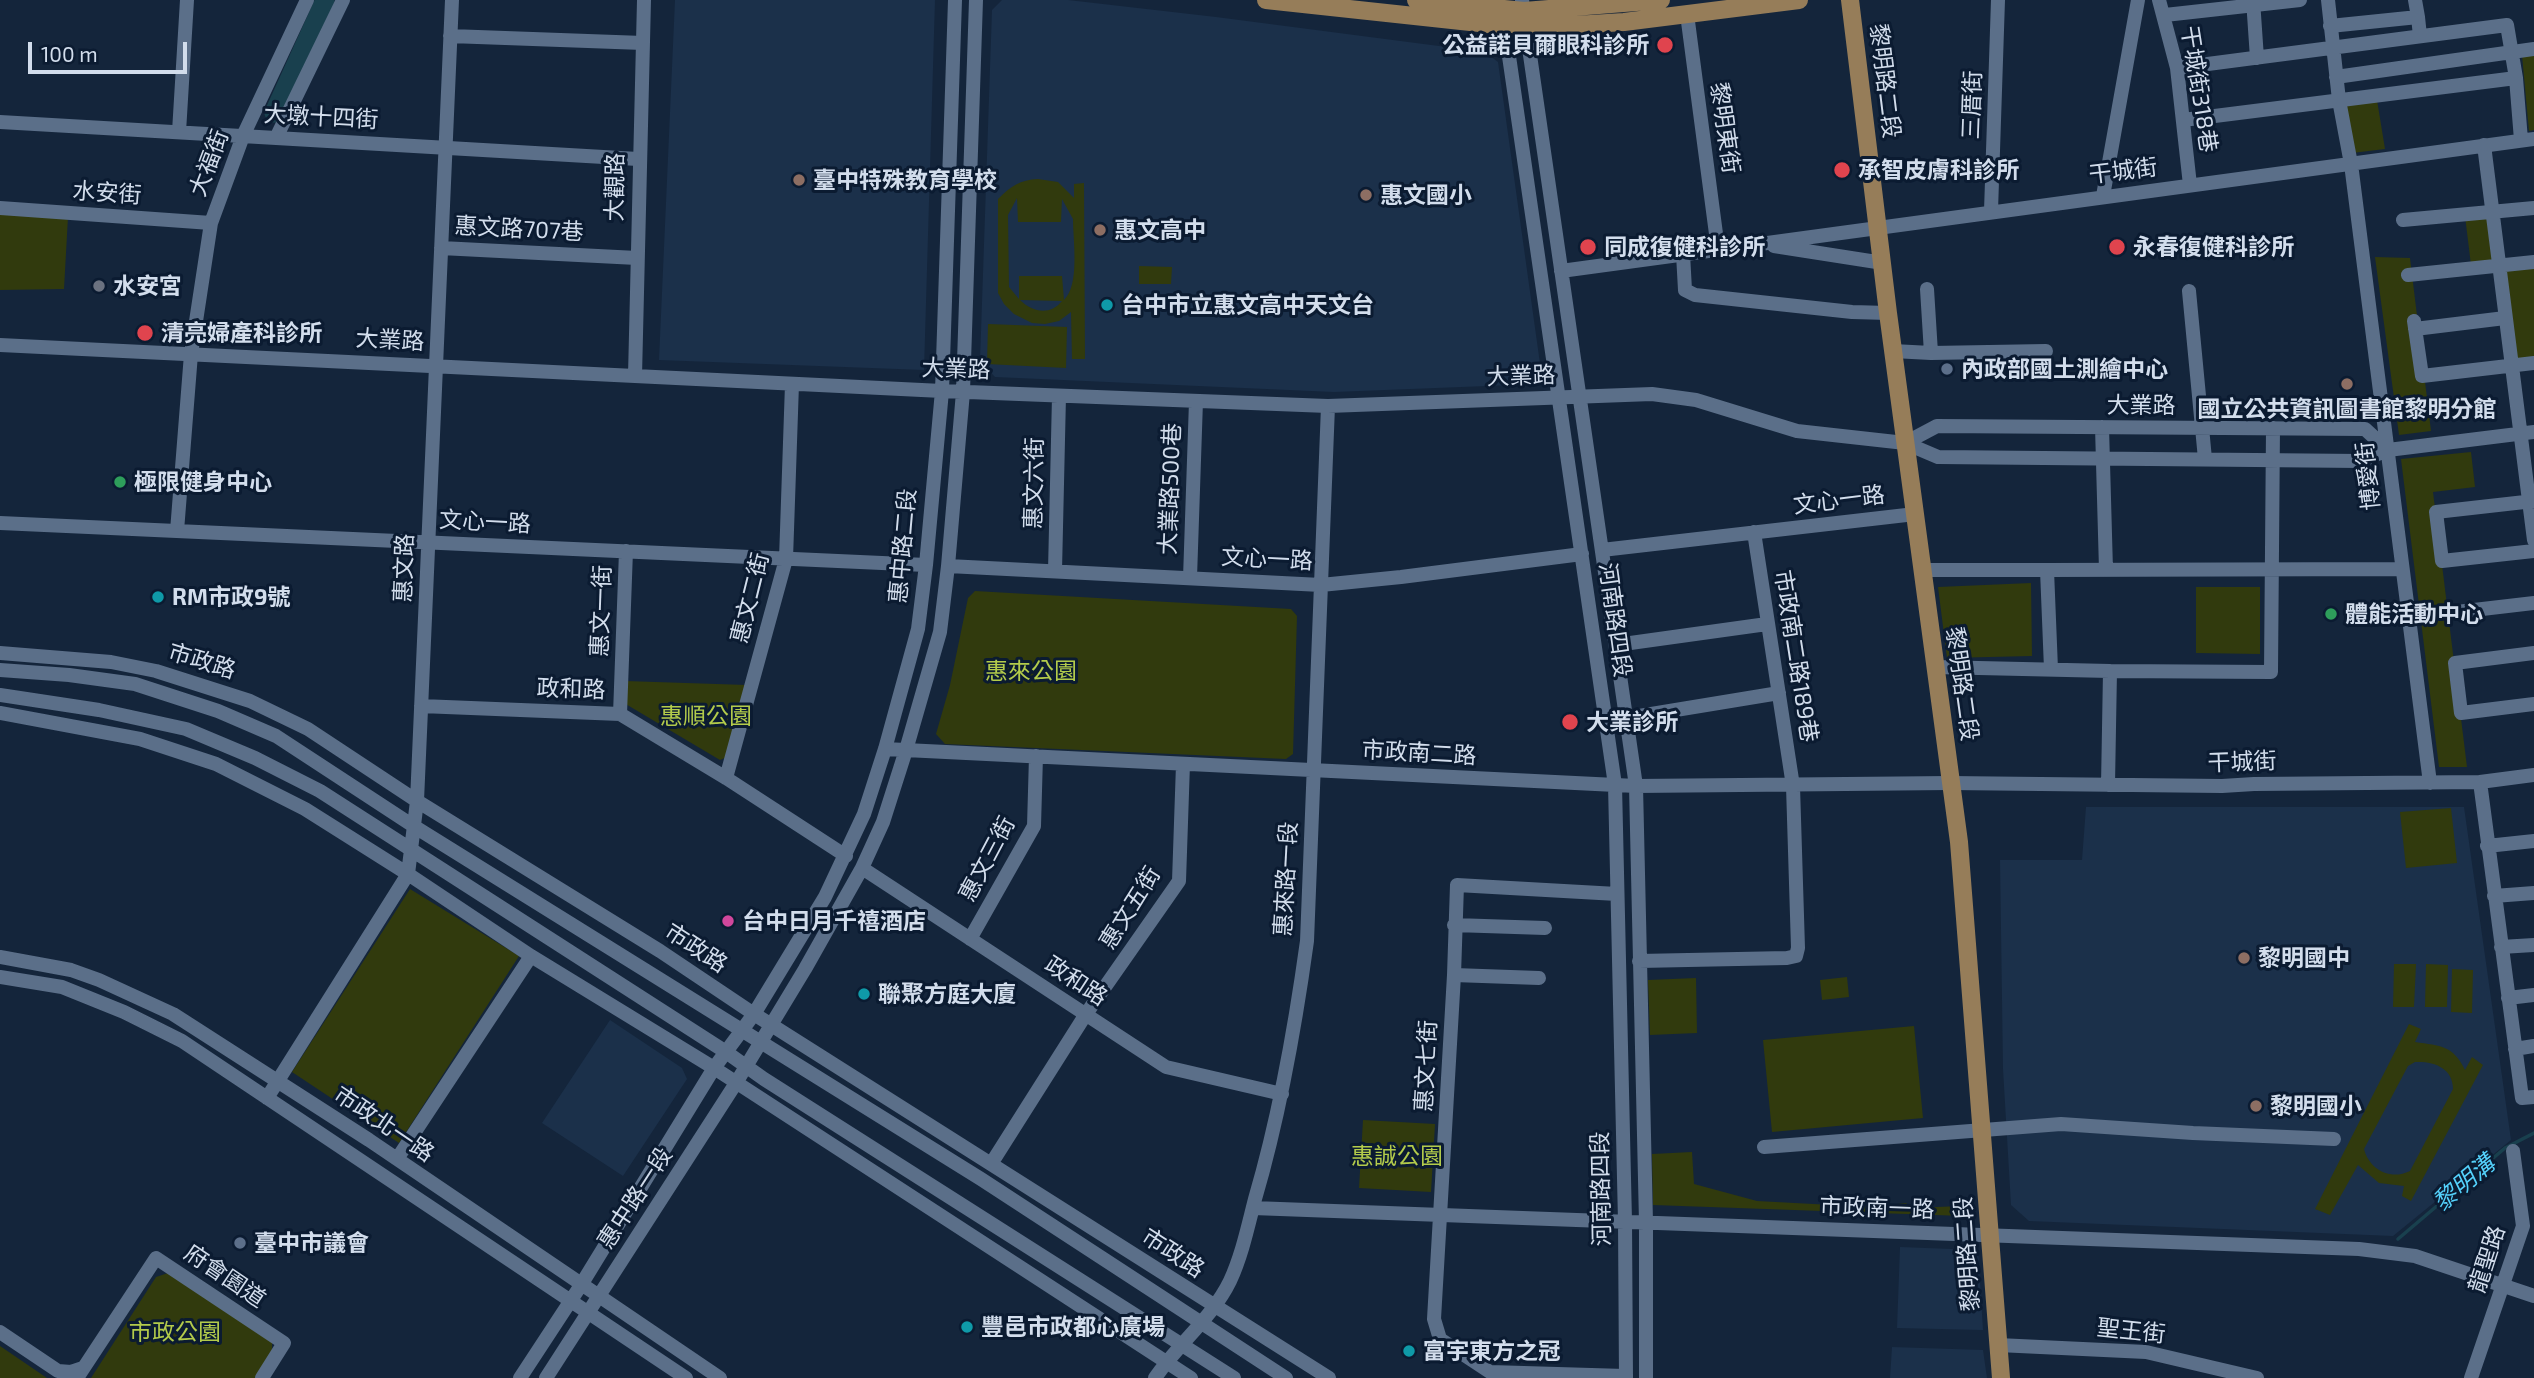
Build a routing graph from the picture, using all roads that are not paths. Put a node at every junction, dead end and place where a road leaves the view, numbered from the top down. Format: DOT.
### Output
graph roads {
  1 [pos="187,0"];
  2 [pos="307,0"];
  3 [pos="343,0"];
  4 [pos="452,0"];
  5 [pos="644,0"];
  6 [pos="955,0"];
  7 [pos="976,0"];
  8 [pos="1266,0"];
  9 [pos="1416,0"];
  10 [pos="1661,0"];
  11 [pos="1799,0"];
  12 [pos="1850,0"];
  13 [pos="1998,0"];
  14 [pos="2138,0"];
  15 [pos="2159,0"];
  16 [pos="2300,0"];
  17 [pos="2328,0"];
  18 [pos="2415,0"];
  19 [pos="2254,3"];
  20 [pos="1502,12"];
  21 [pos="1524,13"];
  22 [pos="1686,14"];
  23 [pos="2165,15"];
  24 [pos="2418,17"];
  25 [pos="2330,26"];
  26 [pos="450,36"];
  27 [pos="2420,36"];
  28 [pos="643,43"];
  29 [pos="2333,48"];
  30 [pos="2534,49"];
  31 [pos="2512,52"];
  32 [pos="2257,58"];
  33 [pos="2177,68"];
  34 [pos="2336,77"];
  35 [pos="2516,78"];
  36 [pos="2339,100"];
  37 [pos="2183,120"];
  38 [pos="0,122"];
  39 [pos="179,132"];
  40 [pos="243,136"];
  41 [pos="276,138"];
  42 [pos="2528,139"];
  43 [pos="2484,145"];
  44 [pos="445,147"];
  45 [pos="638,159"];
  46 [pos="2351,164"];
  47 [pos="2190,185"];
  48 [pos="2103,196"];
  49 [pos="0,208"];
  50 [pos="2534,208"];
  51 [pos="1991,211"];
  52 [pos="2492,211"];
  53 [pos="2403,220"];
  54 [pos="211,223"];
  55 [pos="1879,227"];
  56 [pos="1759,243"];
  57 [pos="441,248"];
  58 [pos="1718,249"];
  59 [pos="1683,254"];
  60 [pos="637,258"];
  61 [pos="1883,262"];
  62 [pos="2534,262"];
  63 [pos="2499,266"];
  64 [pos="1562,271"];
  65 [pos="2408,275"];
  66 [pos="1927,289"];
  67 [pos="2189,292"];
  68 [pos="1888,313"];
  69 [pos="2505,318"];
  70 [pos="0,345"];
  71 [pos="1893,351"];
  72 [pos="2046,351"];
  73 [pos="191,354"];
  74 [pos="1931,354"];
  75 [pos="2534,363"];
  76 [pos="435,366"];
  77 [pos="2512,366"];
  78 [pos="635,376"];
  79 [pos="792,384"];
  80 [pos="942,391"];
  81 [pos="963,392"];
  82 [pos="1059,396"];
  83 [pos="1580,396"];
  84 [pos="1559,398"];
  85 [pos="1196,401"];
  86 [pos="1328,406"];
  87 [pos="2102,427"];
  88 [pos="2203,428"];
  89 [pos="2273,428"];
  90 [pos="2527,433"];
  91 [pos="1905,443"];
  92 [pos="2388,450"];
  93 [pos="2102,458"];
  94 [pos="2205,459"];
  95 [pos="2272,459"];
  96 [pos="2532,502"];
  97 [pos="1915,514"];
  98 [pos="0,523"];
  99 [pos="177,531"];
  100 [pos="1754,533"];
  101 [pos="2534,540"];
  102 [pos="428,542"];
  103 [pos="1602,550"];
  104 [pos="626,551"];
  105 [pos="2534,551"];
  106 [pos="1582,554"];
  107 [pos="786,559"];
  108 [pos="926,565"];
  109 [pos="948,566"];
  110 [pos="2402,569"];
  111 [pos="1922,570"];
  112 [pos="2047,570"];
  113 [pos="2106,570"];
  114 [pos="2272,570"];
  115 [pos="1055,571"];
  116 [pos="1190,578"];
  117 [pos="1321,585"];
  118 [pos="2534,603"];
  119 [pos="2448,613"];
  120 [pos="1767,624"];
  121 [pos="1616,645"];
  122 [pos="0,653"];
  123 [pos="2534,653"];
  124 [pos="1935,667"];
  125 [pos="2051,669"];
  126 [pos="0,670"];
  127 [pos="2110,671"];
  128 [pos="1779,693"];
  129 [pos="0,695"];
  130 [pos="2534,704"];
  131 [pos="421,706"];
  132 [pos="0,713"];
  133 [pos="620,714"];
  134 [pos="1627,718"];
  135 [pos="885,749"];
  136 [pos="906,750"];
  137 [pos="1036,756"];
  138 [pos="1183,764"];
  139 [pos="1314,770"];
  140 [pos="2534,775"];
  141 [pos="726,778"];
  142 [pos="2480,782"];
  143 [pos="1950,783"];
  144 [pos="2430,783"];
  145 [pos="1615,785"];
  146 [pos="2108,785"];
  147 [pos="1636,786"];
  148 [pos="1793,786"];
  149 [pos="417,801"];
  150 [pos="415,827"];
  151 [pos="2534,841"];
  152 [pos="2487,846"];
  153 [pos="412,851"];
  154 [pos="846,856"];
  155 [pos="862,868"];
  156 [pos="408,874"];
  157 [pos="2534,892"];
  158 [pos="1617,894"];
  159 [pos="2494,896"];
  160 [pos="1455,925"];
  161 [pos="1545,928"];
  162 [pos="970,939"];
  163 [pos="2534,944"];
  164 [pos="2501,947"];
  165 [pos="531,956"];
  166 [pos="0,957"];
  167 [pos="1639,961"];
  168 [pos="1454,975"];
  169 [pos="0,977"];
  170 [pos="1539,978"];
  171 [pos="2534,995"];
  172 [pos="2508,998"];
  173 [pos="754,1014"];
  174 [pos="1086,1014"];
  175 [pos="772,1025"];
  176 [pos="743,1030"];
  177 [pos="762,1042"];
  178 [pos="2534,1046"];
  179 [pos="2515,1049"];
  180 [pos="726,1052"];
  181 [pos="746,1066"];
  182 [pos="714,1068"];
  183 [pos="277,1081"];
  184 [pos="736,1083"];
  185 [pos="1282,1094"];
  186 [pos="2534,1097"];
  187 [pos="267,1098"];
  188 [pos="1982,1131"];
  189 [pos="2334,1139"];
  190 [pos="1764,1147"];
  191 [pos="2513,1151"];
  192 [pos="397,1159"];
  193 [pos="990,1164"];
  194 [pos="1253,1209"];
  195 [pos="1440,1214"];
  196 [pos="1625,1221"];
  197 [pos="1646,1222"];
  198 [pos="1990,1235"];
  199 [pos="581,1285"];
  200 [pos="2503,1285"];
  201 [pos="2534,1296"];
  202 [pos="599,1297"];
  203 [pos="571,1301"];
  204 [pos="1215,1307"];
  205 [pos="588,1312"];
  206 [pos="0,1332"];
  207 [pos="1192,1333"];
  208 [pos="1998,1345"];
  209 [pos="1166,1362"];
  210 [pos="80,1373"];
  211 [pos="61,1374"];
  212 [pos="1626,1377"];
  213 [pos="262,1378"];
  214 [pos="520,1378"];
  215 [pos="546,1378"];
  216 [pos="686,1378"];
  217 [pos="720,1378"];
  218 [pos="1155,1378"];
  219 [pos="1191,1378"];
  220 [pos="1234,1378"];
  221 [pos="1286,1378"];
  222 [pos="1329,1378"];
  223 [pos="1646,1378"];
  224 [pos="2001,1378"];
  225 [pos="2258,1378"];
  226 [pos="2471,1378"];
  1 -- 39 [label="street"];
  2 -- 40 [label="street, 大福街"];
  3 -- 41 [label="street"];
  4 -- 26 [label="street, 惠文路"];
  5 -- 28 [label="street, 大觀路"];
  6 -- 80 [label="street, 惠中路二段"];
  7 -- 81 [label="street, 惠中路二段"];
  8 -- 20 [label="main road"];
  9 -- 20 [label="main road"];
  10 -- 21 [label="main road"];
  11 -- 22 [label="main road"];
  12 -- 55 [label="main road, 黎明路二段"];
  13 -- 51 [label="street, 三厝街"];
  14 -- 48 [label="street"];
  15 -- 23 [label="street, 干城街318巷"];
  16 -- 19 [label="street"];
  17 -- 25 [label="street, 博愛街"];
  18 -- 24 [label="street"];
  19 -- 23 [label="street"];
  19 -- 32 [label="street"];
  20 -- 21 [label="main road"];
  20 -- 84 [label="street, 河南路四段"];
  21 -- 22 [label="main road"];
  21 -- 64 [label="street, 河南路四段"];
  22 -- 58 [label="street, 黎明東街"];
  23 -- 33 [label="street, 干城街318巷"];
  24 -- 25 [label="street"];
  24 -- 27 [label="street"];
  25 -- 29 [label="street, 博愛街"];
  26 -- 28 [label="street"];
  26 -- 44 [label="street, 惠文路"];
  27 -- 29 [label="street"];
  27 -- 31 [label="street"];
  28 -- 45 [label="street, 大觀路"];
  29 -- 32 [label="street"];
  29 -- 34 [label="street, 博愛街"];
  30 -- 31 [label="street"];
  31 -- 34 [label="street"];
  31 -- 35 [label="street"];
  32 -- 33 [label="street"];
  33 -- 37 [label="street, 干城街318巷"];
  34 -- 36 [label="street, 博愛街"];
  35 -- 36 [label="street"];
  35 -- 42 [label="street"];
  36 -- 37 [label="street"];
  36 -- 46 [label="street, 博愛街"];
  37 -- 47 [label="street, 干城街318巷"];
  38 -- 39 [label="street, 大墩十四街"];
  39 -- 40 [label="street, 大墩十四街"];
  40 -- 41 [label="street, 大墩十四街"];
  40 -- 54 [label="street, 大福街"];
  41 -- 44 [label="street, 大墩十四街"];
  42 -- 43 [label="street, 干城街"];
  43 -- 46 [label="street, 干城街"];
  43 -- 52 [label="street"];
  44 -- 45 [label="street, 大墩十四街"];
  44 -- 57 [label="street, 惠文路"];
  45 -- 60 [label="street, 大觀路"];
  46 -- 47 [label="street, 干城街"];
  46 -- 92 [label="street, 博愛街"];
  47 -- 48 [label="street, 干城街"];
  48 -- 51 [label="street, 干城街"];
  49 -- 54 [label="street, 水安街"];
  50 -- 52 [label="street"];
  51 -- 55 [label="street, 干城街"];
  52 -- 53 [label="street"];
  52 -- 63 [label="street"];
  54 -- 73 [label="street, 大福街"];
  55 -- 56 [label="street, 干城街"];
  55 -- 61 [label="main road, 黎明路二段"];
  56 -- 58 [label="street, 干城街"];
  56 -- 61 [label="street"];
  57 -- 60 [label="street, 惠文路707巷"];
  57 -- 76 [label="street, 惠文路"];
  58 -- 59 [label="street, 干城街"];
  59 -- 64 [label="street, 干城街"];
  59 -- 68 [label="street"];
  60 -- 78 [label="street, 大觀路"];
  61 -- 68 [label="main road, 黎明路二段"];
  62 -- 63 [label="street"];
  63 -- 65 [label="street"];
  63 -- 69 [label="street"];
  64 -- 83 [label="street, 河南路四段"];
  66 -- 74 [label="street"];
  67 -- 88 [label="street"];
  68 -- 71 [label="main road, 黎明路二段"];
  69 -- 77 [label="street"];
  69 -- 77 [label="street"];
  70 -- 73 [label="street, 大業路"];
  71 -- 74 [label="street"];
  71 -- 91 [label="main road, 黎明路二段"];
  72 -- 74 [label="street"];
  73 -- 76 [label="street, 大業路"];
  73 -- 99 [label="street, 大福街"];
  75 -- 77 [label="street"];
  76 -- 78 [label="street, 大業路"];
  76 -- 102 [label="street, 惠文路"];
  77 -- 90 [label="street"];
  78 -- 79 [label="street, 大業路"];
  79 -- 80 [label="street, 大業路"];
  79 -- 107 [label="street, 惠文二街"];
  80 -- 81 [label="street, 大業路"];
  80 -- 108 [label="street, 惠中路二段"];
  81 -- 82 [label="street, 大業路"];
  81 -- 109 [label="street, 惠中路二段"];
  82 -- 85 [label="street, 大業路"];
  82 -- 115 [label="street, 惠文六街"];
  83 -- 84 [label="street, 大業路"];
  83 -- 91 [label="street, 大業路"];
  83 -- 103 [label="street, 河南路四段"];
  84 -- 86 [label="street, 大業路"];
  84 -- 106 [label="street, 河南路四段"];
  85 -- 86 [label="street, 大業路"];
  85 -- 116 [label="street, 大業路500巷"];
  86 -- 117 [label="street, 惠來路一段"];
  87 -- 88 [label="street, 大業路"];
  87 -- 91 [label="street, 大業路"];
  87 -- 93 [label="street"];
  88 -- 89 [label="street, 大業路"];
  88 -- 94 [label="street"];
  89 -- 92 [label="street, 大業路"];
  89 -- 95 [label="street"];
  90 -- 92 [label="street"];
  90 -- 96 [label="street"];
  91 -- 93 [label="street, 大業路"];
  91 -- 97 [label="main road, 黎明路二段"];
  92 -- 95 [label="street, 大業路"];
  92 -- 110 [label="street, 博愛街"];
  93 -- 94 [label="street, 大業路"];
  93 -- 113 [label="street"];
  94 -- 95 [label="street, 大業路"];
  95 -- 114 [label="street"];
  96 -- 101 [label="street"];
  96 -- 105 [label="street"];
  97 -- 100 [label="street, 文心一路"];
  97 -- 111 [label="main road, 黎明路二段"];
  98 -- 99 [label="street, 文心一路"];
  99 -- 102 [label="street, 文心一路"];
  100 -- 103 [label="street, 文心一路"];
  100 -- 120 [label="street, 市政南二路189巷"];
  102 -- 104 [label="street, 文心一路"];
  102 -- 131 [label="street, 惠文路"];
  103 -- 121 [label="street, 河南路四段"];
  104 -- 107 [label="street, 文心一路"];
  104 -- 133 [label="street, 惠文一街"];
  106 -- 117 [label="street, 文心一路"];
  106 -- 145 [label="street, 河南路四段"];
  107 -- 108 [label="street, 文心一路"];
  107 -- 141 [label="street, 惠文二街"];
  108 -- 135 [label="street, 惠中路二段"];
  109 -- 115 [label="street, 文心一路"];
  109 -- 136 [label="street, 惠中路二段"];
  110 -- 114 [label="street"];
  110 -- 144 [label="street, 博愛街"];
  111 -- 112 [label="street"];
  111 -- 124 [label="main road, 黎明路二段"];
  112 -- 113 [label="street"];
  112 -- 125 [label="street"];
  113 -- 114 [label="street"];
  114 -- 127 [label="street"];
  115 -- 116 [label="street, 文心一路"];
  116 -- 117 [label="street, 文心一路"];
  117 -- 139 [label="street, 惠來路一段"];
  118 -- 119 [label="street"];
  120 -- 121 [label="street"];
  120 -- 128 [label="street, 市政南二路189巷"];
  121 -- 134 [label="street, 河南路四段"];
  122 -- 149 [label="street, 市政路"];
  123 -- 130 [label="street"];
  124 -- 125 [label="street"];
  124 -- 143 [label="main road, 黎明路二段"];
  125 -- 127 [label="street"];
  126 -- 150 [label="street, 市政路"];
  127 -- 146 [label="street"];
  128 -- 134 [label="street"];
  128 -- 148 [label="street, 市政南二路189巷"];
  129 -- 153 [label="street, 市政路"];
  131 -- 133 [label="street, 政和路"];
  131 -- 149 [label="street, 惠文路"];
  132 -- 156 [label="street"];
  133 -- 141 [label="street, 政和路"];
  134 -- 147 [label="street, 河南路四段"];
  135 -- 136 [label="street, 市政南二路"];
  135 -- 154 [label="street, 惠中路二段"];
  136 -- 137 [label="street, 市政南二路"];
  136 -- 155 [label="street, 惠中路二段"];
  137 -- 138 [label="street, 市政南二路"];
  137 -- 162 [label="street, 惠文三街"];
  138 -- 139 [label="street, 市政南二路"];
  138 -- 174 [label="street, 惠文五街"];
  139 -- 145 [label="street, 市政南二路"];
  139 -- 185 [label="street, 惠來路一段"];
  140 -- 142 [label="street, 干城街"];
  141 -- 154 [label="street, 政和路"];
  142 -- 144 [label="street, 干城街"];
  142 -- 152 [label="street"];
  143 -- 146 [label="street, 干城街"];
  143 -- 148 [label="street, 市政南二路"];
  143 -- 188 [label="main road, 黎明路二段"];
  144 -- 146 [label="street, 干城街"];
  145 -- 147 [label="street, 市政南二路"];
  145 -- 158 [label="street, 河南路四段"];
  147 -- 148 [label="street, 市政南二路"];
  147 -- 167 [label="street, 河南路四段"];
  148 -- 167 [label="street, 市政南二路189巷"];
  149 -- 150 [label="street, 惠文路"];
  149 -- 173 [label="street, 市政路"];
  150 -- 153 [label="street, 惠文路"];
  150 -- 176 [label="street, 市政路"];
  151 -- 152 [label="street"];
  152 -- 159 [label="street"];
  153 -- 156 [label="street, 惠文路"];
  153 -- 180 [label="street, 市政路"];
  154 -- 173 [label="street, 惠中路二段"];
  155 -- 162 [label="street, 政和路"];
  155 -- 175 [label="street, 惠中路二段"];
  156 -- 165 [label="street"];
  156 -- 183 [label="street, 惠文路"];
  157 -- 159 [label="street"];
  158 -- 160 [label="street, 惠文七街"];
  158 -- 196 [label="street, 河南路四段"];
  159 -- 164 [label="street"];
  160 -- 161 [label="street"];
  160 -- 168 [label="street, 惠文七街"];
  162 -- 174 [label="street, 政和路"];
  163 -- 164 [label="street"];
  164 -- 172 [label="street"];
  165 -- 182 [label="street"];
  165 -- 192 [label="street"];
  166 -- 183 [label="street, 市政北一路"];
  167 -- 197 [label="street, 河南路四段"];
  168 -- 170 [label="street"];
  168 -- 195 [label="street, 惠文七街"];
  169 -- 187 [label="street, 市政北一路"];
  171 -- 172 [label="street"];
  172 -- 179 [label="street"];
  173 -- 175 [label="street, 市政路"];
  173 -- 176 [label="street, 惠中路二段"];
  174 -- 185 [label="street, 政和路"];
  174 -- 193 [label="street, 惠文五街"];
  175 -- 177 [label="street, 惠中路二段"];
  175 -- 193 [label="street, 市政路"];
  176 -- 177 [label="street, 市政路"];
  176 -- 180 [label="street, 惠中路二段"];
  177 -- 181 [label="street, 惠中路一段"];
  177 -- 207 [label="street, 市政路"];
  178 -- 179 [label="street"];
  179 -- 186 [label="street"];
  180 -- 181 [label="street, 市政路"];
  180 -- 182 [label="street, 惠中路一段"];
  181 -- 184 [label="street, 惠中路一段"];
  181 -- 207 [label="street, 市政路"];
  182 -- 184 [label="street"];
  182 -- 199 [label="street, 惠中路一段"];
  183 -- 187 [label="street, 惠文路"];
  183 -- 192 [label="street, 市政北一路"];
  184 -- 202 [label="street, 惠中路一段"];
  184 -- 209 [label="street"];
  185 -- 194 [label="street, 惠來路一段"];
  187 -- 203 [label="street, 市政北一路"];
  188 -- 189 [label="street"];
  188 -- 190 [label="street"];
  188 -- 198 [label="main road, 黎明路二段"];
  191 -- 200 [label="street, 龍聖路"];
  192 -- 199 [label="street, 市政北一路"];
  193 -- 204 [label="street, 市政路"];
  194 -- 195 [label="street, 市政南一路"];
  194 -- 204 [label="street, 惠來路一段"];
  195 -- 196 [label="street, 市政南一路"];
  195 -- 212 [label="street, 惠文七街"];
  196 -- 197 [label="street, 市政南一路"];
  196 -- 212 [label="street, 河南路四段"];
  197 -- 198 [label="street, 市政南一路"];
  197 -- 223 [label="street, 河南路四段"];
  198 -- 200 [label="street, 市政南一路"];
  198 -- 208 [label="main road, 黎明路二段"];
  199 -- 202 [label="street, 市政北一路"];
  199 -- 203 [label="street, 惠中路一段"];
  200 -- 201 [label="street, 市政南一路"];
  200 -- 226 [label="street, 龍聖路"];
  202 -- 205 [label="street, 惠中路一段"];
  202 -- 217 [label="street, 市政北一路"];
  203 -- 205 [label="street, 市政北一路"];
  203 -- 214 [label="street, 惠中路一段"];
  204 -- 207 [label="street, 惠來路一段"];
  204 -- 222 [label="street, 市政路"];
  205 -- 215 [label="street, 惠中路一段"];
  205 -- 216 [label="street, 市政北一路"];
  206 -- 211 [label="street"];
  207 -- 209 [label="street, 惠來路一段"];
  207 -- 220 [label="street, 市政路"];
  207 -- 221 [label="street, 市政路"];
  208 -- 224 [label="main road, 黎明路二段"];
  208 -- 225 [label="street, 聖王街"];
  209 -- 218 [label="street, 惠來路一段"];
  209 -- 219 [label="street"];
  210 -- 211 [label="street"];
  210 -- 213 [label="street, 府會園道"];
}
